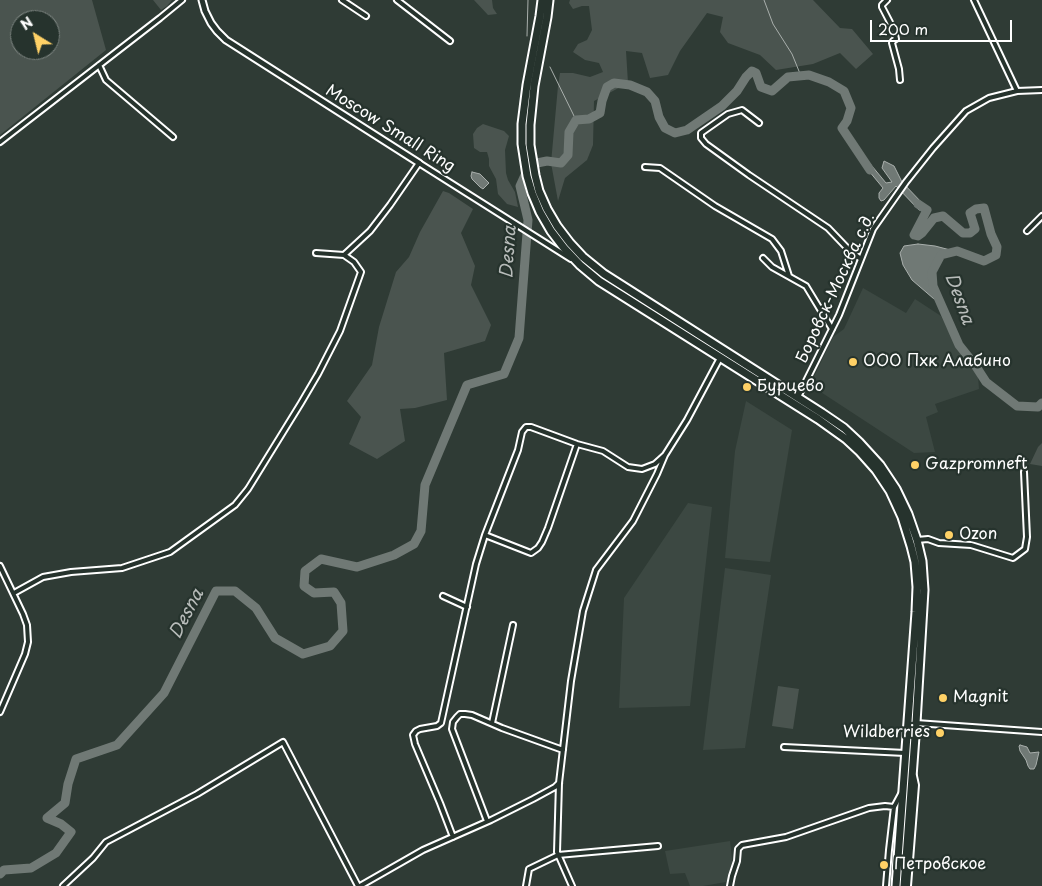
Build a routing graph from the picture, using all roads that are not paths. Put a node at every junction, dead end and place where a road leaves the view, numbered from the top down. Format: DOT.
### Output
graph roads {
  1 [pos="182,0"];
  2 [pos="202,0"];
  3 [pos="342,0"];
  4 [pos="397,0"];
  5 [pos="542,0"];
  6 [pos="549,0"];
  7 [pos="887,0"];
  8 [pos="974,0"];
  9 [pos="366,16"];
  10 [pos="450,41"];
  11 [pos="99,65"];
  12 [pos="900,80"];
  13 [pos="1017,91"];
  14 [pos="1041,91"];
  15 [pos="759,124"];
  16 [pos="526,125"];
  17 [pos="173,137"];
  18 [pos="0,142"];
  19 [pos="419,163"];
  20 [pos="645,167"];
  21 [pos="1042,216"];
  22 [pos="554,229"];
  23 [pos="1027,231"];
  24 [pos="316,253"];
  25 [pos="344,255"];
  26 [pos="763,258"];
  27 [pos="861,259"];
  28 [pos="580,265"];
  29 [pos="789,276"];
  30 [pos="832,329"];
  31 [pos="720,358"];
  32 [pos="798,397"];
  33 [pos="577,444"];
  34 [pos="665,455"];
  35 [pos="1024,472"];
  36 [pos="484,535"];
  37 [pos="917,540"];
  38 [pos="0,566"];
  39 [pos="14,593"];
  40 [pos="443,596"];
  41 [pos="467,607"];
  42 [pos="513,625"];
  43 [pos="0,712"];
  44 [pos="492,723"];
  45 [pos="916,723"];
  46 [pos="1042,732"];
  47 [pos="784,747"];
  48 [pos="563,750"];
  49 [pos="905,753"];
  50 [pos="912,768"];
  51 [pos="559,782"];
  52 [pos="902,789"];
  53 [pos="894,807"];
  54 [pos="487,821"];
  55 [pos="453,837"];
  56 [pos="658,846"];
  57 [pos="558,855"];
  58 [pos="63,886"];
  59 [pos="359,886"];
  60 [pos="526,886"];
  61 [pos="572,886"];
  62 [pos="730,886"];
  63 [pos="886,886"];
  64 [pos="896,886"];
  65 [pos="904,886"];
  66 [pos="908,886"];
  1 -- 11 [label="street"];
  2 -- 19 [label="street, Moscow Small Ring"];
  3 -- 9 [label="street"];
  4 -- 10 [label="street"];
  5 -- 16 [label="highway"];
  6 -- 16 [label="highway"];
  7 -- 12 [label="street"];
  8 -- 13 [label="street"];
  11 -- 17 [label="street"];
  11 -- 18 [label="street"];
  13 -- 14 [label="street"];
  13 -- 27 [label="street, Боровск-Москва с.д."];
  15 -- 27 [label="street"];
  16 -- 22 [label="highway"];
  19 -- 25 [label="street"];
  19 -- 28 [label="street, Moscow Small Ring"];
  20 -- 29 [label="street"];
  21 -- 23 [label="street"];
  22 -- 28 [label="highway"];
  22 -- 32 [label="highway"];
  24 -- 25 [label="street"];
  25 -- 39 [label="street"];
  26 -- 29 [label="street"];
  27 -- 30 [label="street, Боровск-Москва с.д."];
  28 -- 31 [label="highway"];
  29 -- 30 [label="street"];
  30 -- 32 [label="street, Боровск-Москва с.д."];
  31 -- 34 [label="street"];
  31 -- 49 [label="highway"];
  32 -- 37 [label="highway"];
  33 -- 34 [label="street"];
  33 -- 36 [label="street"];
  33 -- 36 [label="street"];
  34 -- 48 [label="street"];
  35 -- 37 [label="street"];
  36 -- 41 [label="street"];
  37 -- 45 [label="highway"];
  38 -- 39 [label="street"];
  39 -- 43 [label="street"];
  40 -- 41 [label="street"];
  41 -- 55 [label="street"];
  42 -- 44 [label="street"];
  44 -- 48 [label="street"];
  44 -- 54 [label="street"];
  45 -- 46 [label="street"];
  45 -- 50 [label="highway"];
  47 -- 49 [label="street"];
  48 -- 51 [label="street"];
  49 -- 52 [label="highway"];
  50 -- 65 [label="highway"];
  50 -- 66 [label="street"];
  51 -- 54 [label="street"];
  51 -- 57 [label="street"];
  52 -- 53 [label="street"];
  52 -- 64 [label="highway"];
  53 -- 62 [label="street"];
  53 -- 63 [label="street"];
  54 -- 55 [label="street"];
  55 -- 59 [label="street"];
  56 -- 57 [label="street"];
  57 -- 60 [label="street"];
  57 -- 61 [label="street"];
  58 -- 59 [label="street"];
}
